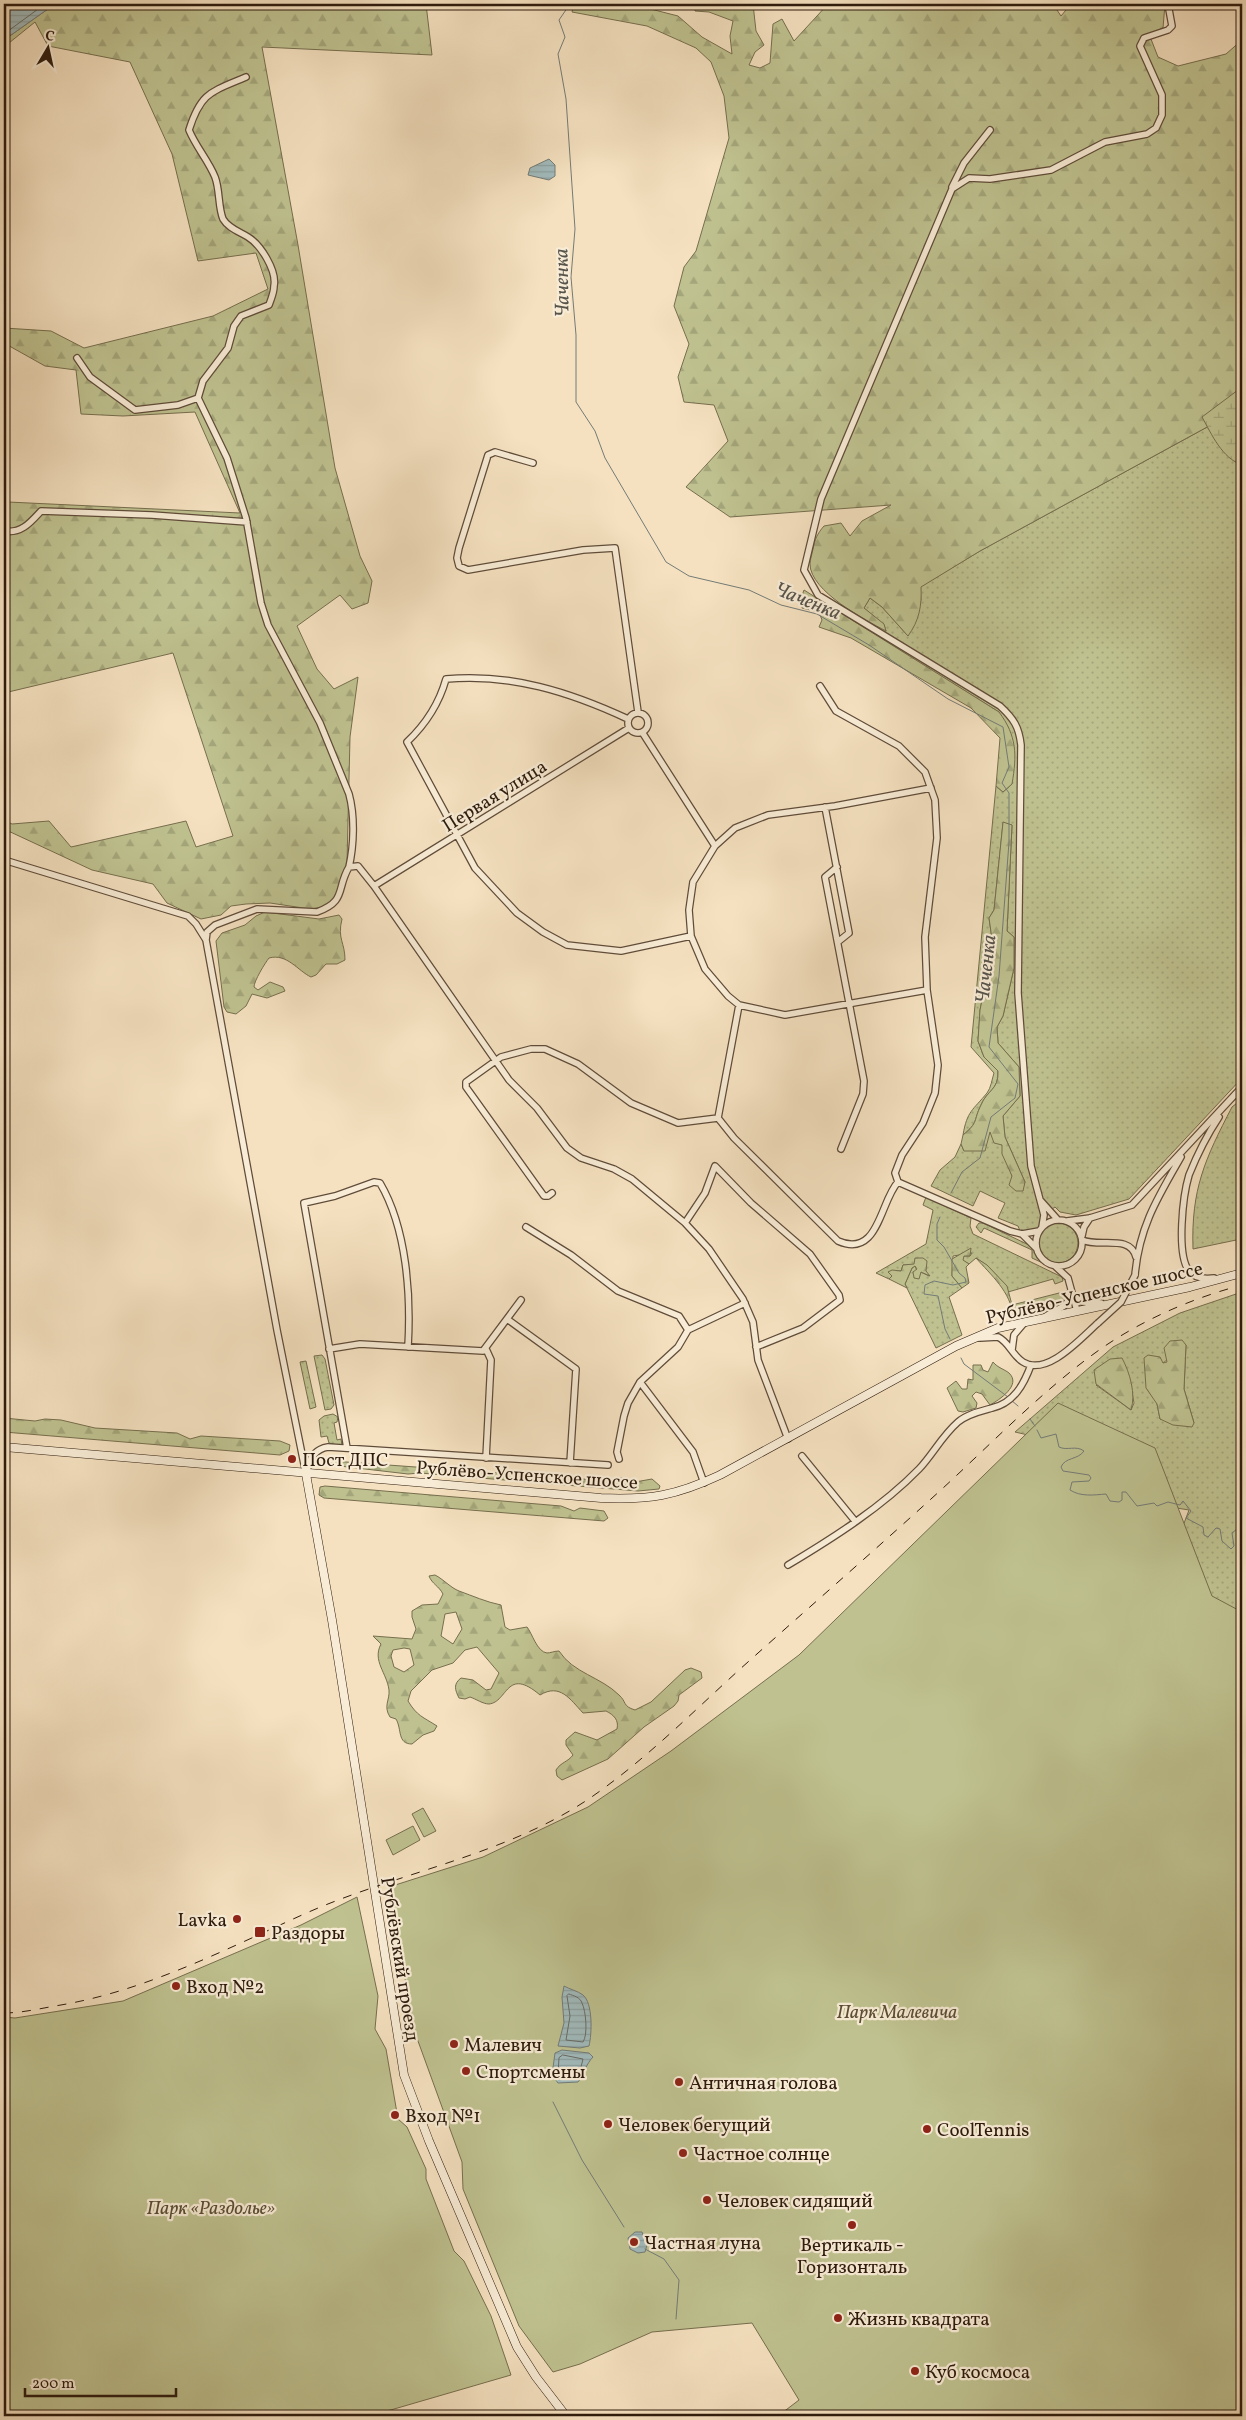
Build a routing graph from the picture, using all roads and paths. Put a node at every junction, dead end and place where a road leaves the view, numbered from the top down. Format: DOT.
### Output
graph roads {
  1 [pos="1168,4"];
  2 [pos="246,77"];
  3 [pos="990,130"];
  4 [pos="952,189"];
  5 [pos="77,358"];
  6 [pos="198,398"];
  7 [pos="533,463"];
  8 [pos="247,522"];
  9 [pos="4,531"];
  10 [pos="820,686"];
  11 [pos="638,712"];
  12 [pos="628,719"];
  13 [pos="629,728"];
  14 [pos="642,732"];
  15 [pos="930,788"];
  16 [pos="825,807"];
  17 [pos="456,836"];
  18 [pos="715,846"];
  19 [pos="4,860"];
  20 [pos="348,867"];
  21 [pos="837,867"];
  22 [pos="374,886"];
  23 [pos="691,936"];
  24 [pos="206,940"];
  25 [pos="839,941"];
  26 [pos="927,990"];
  27 [pos="850,1004"];
  28 [pos="739,1005"];
  29 [pos="495,1060"];
  30 [pos="1242,1087"];
  31 [pos="1230,1100"];
  32 [pos="718,1118"];
  33 [pos="1187,1146"];
  34 [pos="840,1149"];
  35 [pos="898,1182"];
  36 [pos="552,1193"];
  37 [pos="1039,1199"];
  38 [pos="1090,1218"];
  39 [pos="1058,1220"];
  40 [pos="1067,1221"];
  41 [pos="685,1223"];
  42 [pos="526,1227"];
  43 [pos="1040,1229"];
  44 [pos="1022,1234"];
  45 [pos="1082,1239"];
  46 [pos="1098,1245"];
  47 [pos="1036,1248"];
  48 [pos="1077,1256"];
  49 [pos="1136,1259"];
  50 [pos="1051,1264"];
  51 [pos="1242,1273"];
  52 [pos="1068,1278"];
  53 [pos="1226,1278"];
  54 [pos="1073,1295"];
  55 [pos="521,1300"];
  56 [pos="1116,1302"];
  57 [pos="745,1303"];
  58 [pos="1077,1311"];
  59 [pos="1041,1318"];
  60 [pos="508,1319"];
  61 [pos="1025,1321"];
  62 [pos="688,1330"];
  63 [pos="966,1341"];
  64 [pos="408,1347"];
  65 [pos="756,1347"];
  66 [pos="329,1349"];
  67 [pos="486,1349"];
  68 [pos="1012,1350"];
  69 [pos="1031,1365"];
  70 [pos="640,1382"];
  71 [pos="788,1439"];
  72 [pos="4,1447"];
  73 [pos="347,1448"];
  74 [pos="802,1456"];
  75 [pos="486,1458"];
  76 [pos="618,1459"];
  77 [pos="570,1463"];
  78 [pos="608,1466"];
  79 [pos="306,1474"];
  80 [pos="704,1483"];
  81 [pos="855,1521"];
  82 [pos="788,1565"];
  83 [pos="566,2416"];
  1 -- 4 [label="street"];
  2 -- 6 [label="street"];
  3 -- 4 [label="street"];
  4 -- 37 [label="street"];
  5 -- 6 [label="street"];
  6 -- 8 [label="street"];
  7 -- 11 [label="street"];
  8 -- 9 [label="street"];
  8 -- 20 [label="street"];
  10 -- 15 [label="street"];
  11 -- 12 [label="street"];
  11 -- 14 [label="street"];
  12 -- 13 [label="street"];
  12 -- 17 [label="street"];
  13 -- 14 [label="street"];
  13 -- 17 [label="street, Первая улица"];
  14 -- 18 [label="street"];
  15 -- 16 [label="street"];
  15 -- 26 [label="street"];
  16 -- 18 [label="street"];
  16 -- 21 [label="street"];
  17 -- 22 [label="street, Первая улица"];
  17 -- 23 [label="street"];
  18 -- 23 [label="street"];
  19 -- 24 [label="street"];
  20 -- 22 [label="street"];
  20 -- 24 [label="street"];
  21 -- 25 [label="street"];
  21 -- 25 [label="street"];
  22 -- 29 [label="street"];
  23 -- 28 [label="street"];
  24 -- 79 [label="street"];
  25 -- 27 [label="street"];
  26 -- 27 [label="street"];
  26 -- 35 [label="street"];
  27 -- 28 [label="street"];
  27 -- 34 [label="street"];
  28 -- 32 [label="street"];
  29 -- 32 [label="street"];
  29 -- 36 [label="street"];
  29 -- 41 [label="street"];
  30 -- 31 [label="street"];
  31 -- 33 [label="street"];
  31 -- 53 [label="street"];
  32 -- 35 [label="street"];
  33 -- 38 [label="street"];
  33 -- 49 [label="street"];
  35 -- 44 [label="street"];
  37 -- 39 [label="street"];
  37 -- 43 [label="street"];
  38 -- 40 [label="street"];
  38 -- 45 [label="street"];
  39 -- 40 [label="street"];
  39 -- 43 [label="street"];
  40 -- 45 [label="street"];
  41 -- 57 [label="street"];
  41 -- 65 [label="street"];
  42 -- 62 [label="street"];
  43 -- 44 [label="street"];
  43 -- 47 [label="street"];
  44 -- 47 [label="street"];
  45 -- 46 [label="street"];
  45 -- 48 [label="street"];
  46 -- 48 [label="street"];
  46 -- 49 [label="street"];
  47 -- 50 [label="street"];
  48 -- 50 [label="street"];
  48 -- 52 [label="street"];
  49 -- 69 [label="street, bridge"];
  50 -- 52 [label="street"];
  51 -- 53 [label="main road, Рублёво-Успенское шоссе"];
  52 -- 54 [label="street"];
  53 -- 56 [label="main road, Рублёво-Успенское шоссе"];
  54 -- 56 [label="street"];
  54 -- 58 [label="street"];
  54 -- 59 [label="street"];
  55 -- 60 [label="street"];
  56 -- 58 [label="main road, Рублёво-Успенское шоссе"];
  57 -- 62 [label="street"];
  57 -- 65 [label="street"];
  58 -- 59 [label="main road, Рублёво-Успенское шоссе"];
  59 -- 61 [label="main road, Рублёво-Успенское шоссе"];
  60 -- 67 [label="street"];
  60 -- 77 [label="street"];
  61 -- 63 [label="main road, Рублёво-Успенское шоссе"];
  61 -- 68 [label="street"];
  62 -- 70 [label="street"];
  63 -- 68 [label="street"];
  63 -- 71 [label="main road, Рублёво-Успенское шоссе"];
  64 -- 66 [label="street"];
  64 -- 66 [label="street"];
  64 -- 67 [label="street"];
  65 -- 71 [label="street"];
  66 -- 73 [label="street"];
  67 -- 75 [label="street"];
  68 -- 69 [label="street"];
  69 -- 81 [label="street"];
  70 -- 76 [label="street"];
  70 -- 80 [label="street"];
  71 -- 80 [label="main road, Рублёво-Успенское шоссе"];
  72 -- 79 [label="main road, Рублёво-Успенское шоссе"];
  73 -- 75 [label="street"];
  73 -- 79 [label="street"];
  74 -- 81 [label="street"];
  75 -- 77 [label="street"];
  77 -- 78 [label="street"];
  79 -- 80 [label="main road, Рублёво-Успенское шоссе"];
  79 -- 83 [label="main road, Рублёвский проезд"];
  81 -- 82 [label="street"];
}
